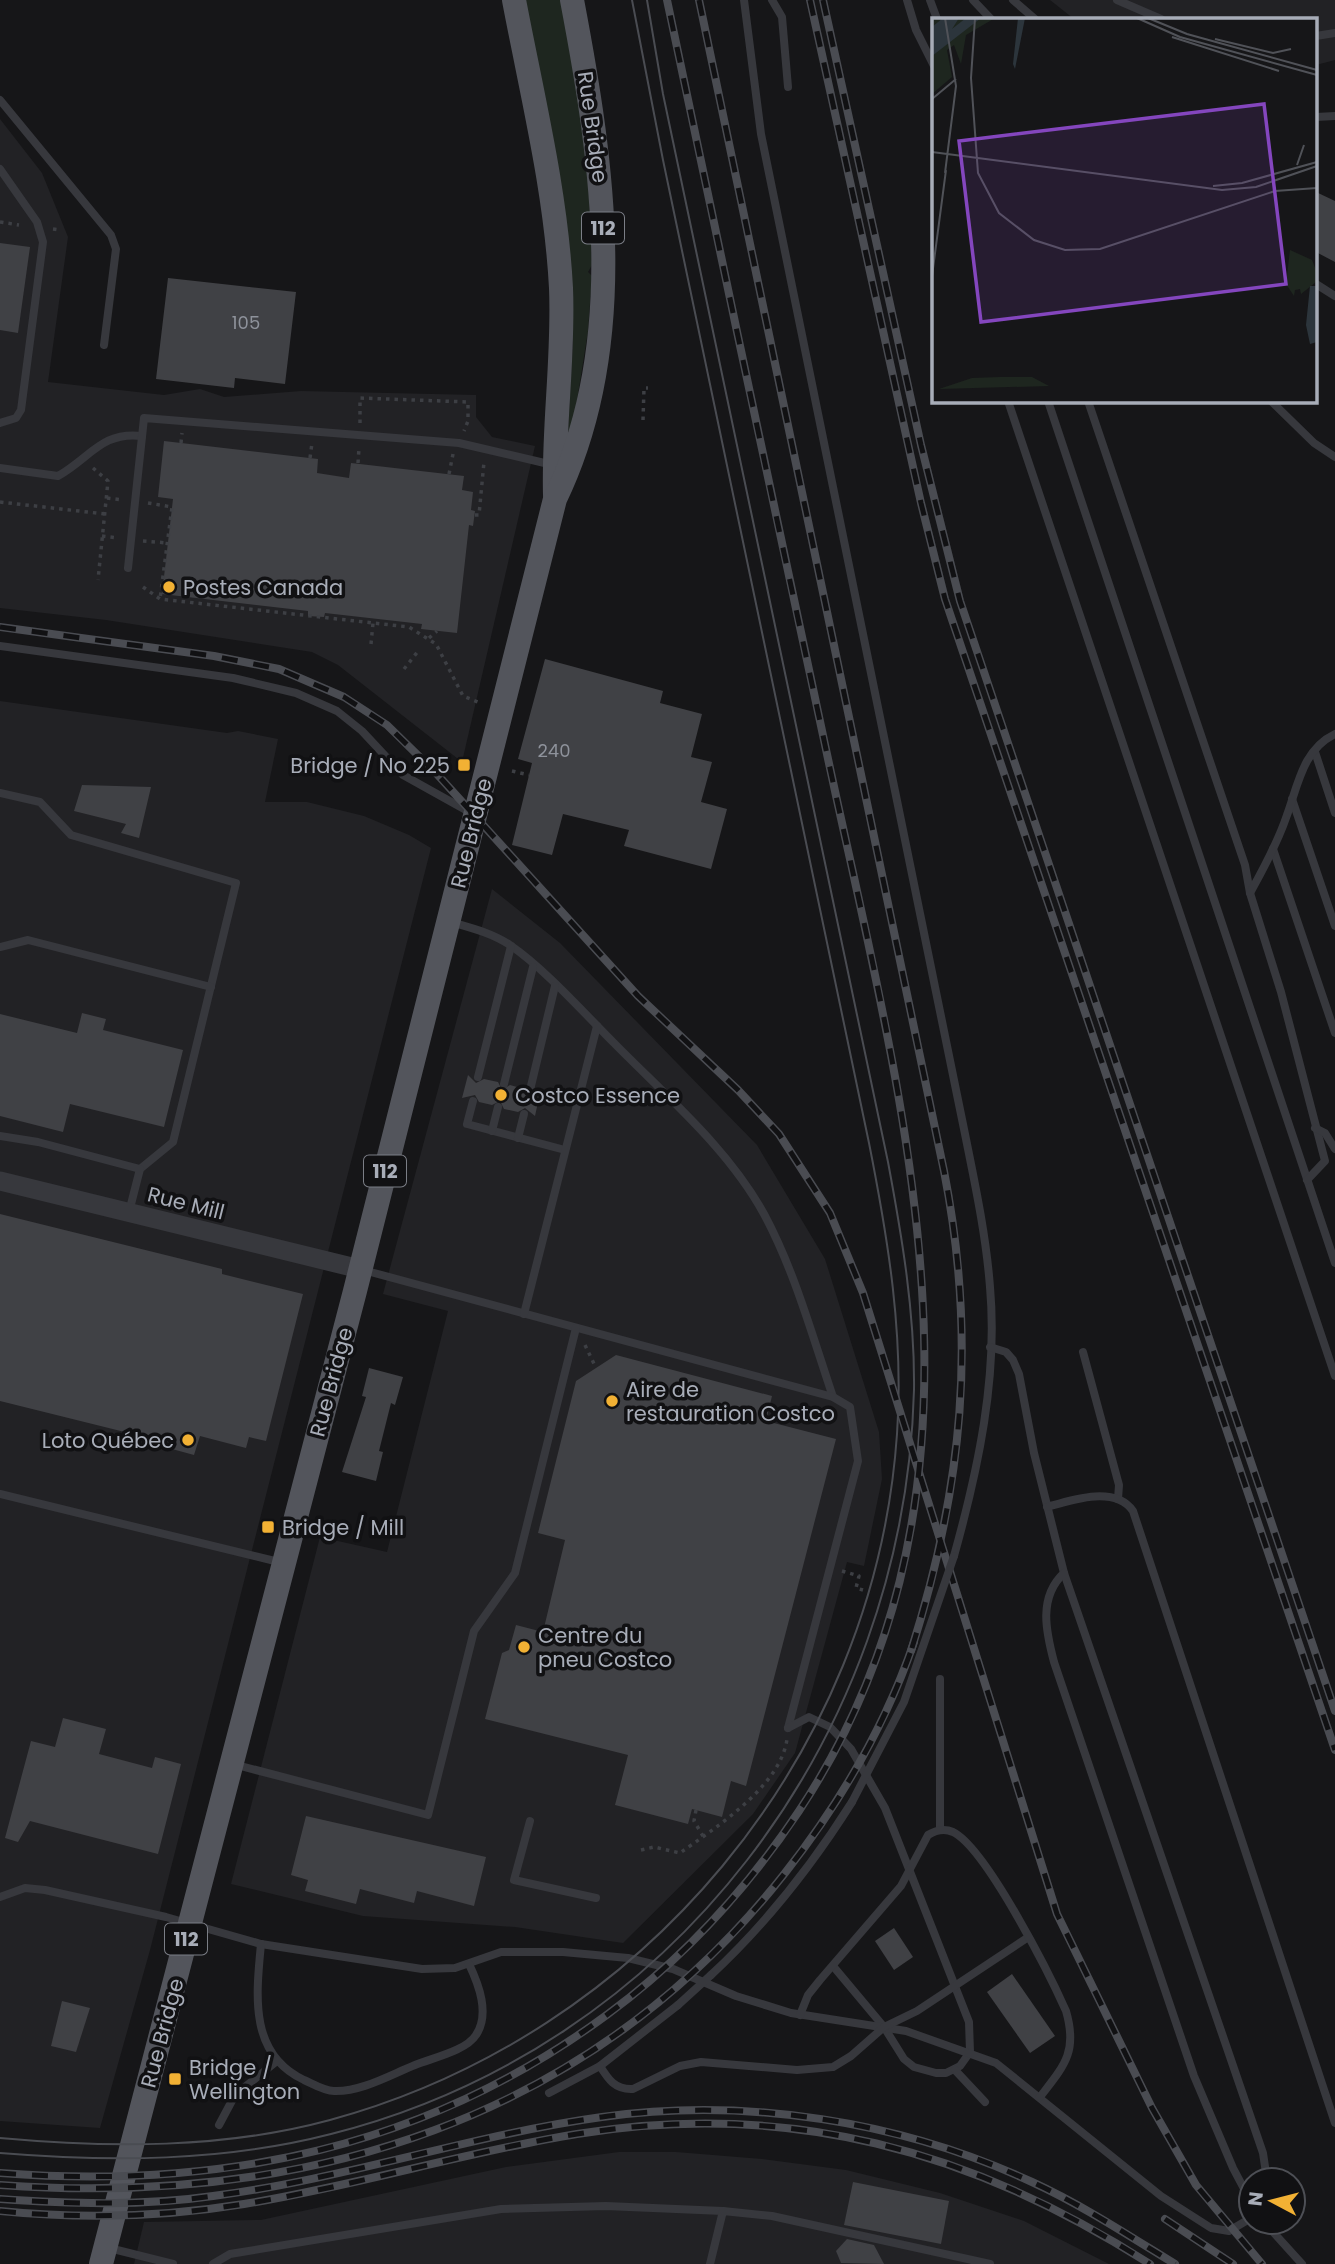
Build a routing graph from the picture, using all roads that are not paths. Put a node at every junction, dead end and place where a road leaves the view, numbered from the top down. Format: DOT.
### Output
graph roads {
  1 [pos="514,0"];
  2 [pos="572,0"];
  3 [pos="744,0"];
  4 [pos="772,0"];
  5 [pos="907,0"];
  6 [pos="930,0"];
  7 [pos="973,0"];
  8 [pos="1013,0"];
  9 [pos="1117,0"];
  10 [pos="937,18"];
  11 [pos="990,18"];
  12 [pos="1034,18"];
  13 [pos="1159,18"];
  14 [pos="932,62"];
  15 [pos="788,87"];
  16 [pos="0,100"];
  17 [pos="0,169"];
  18 [pos="1318,285"];
  19 [pos="1335,296"];
  20 [pos="104,345"];
  21 [pos="1009,402"];
  22 [pos="1048,402"];
  23 [pos="1088,402"];
  24 [pos="1272,402"];
  25 [pos="0,423"];
  26 [pos="142,436"];
  27 [pos="1335,457"];
  28 [pos="562,467"];
  29 [pos="0,468"];
  30 [pos="128,568"];
  31 [pos="0,646"];
  32 [pos="1335,733"];
  33 [pos="1315,752"];
  34 [pos="0,793"];
  35 [pos="1292,799"];
  36 [pos="1335,813"];
  37 [pos="475,816"];
  38 [pos="1273,849"];
  39 [pos="1250,893"];
  40 [pos="448,922"];
  41 [pos="1335,926"];
  42 [pos="511,946"];
  43 [pos="0,947"];
  44 [pos="533,967"];
  45 [pos="555,986"];
  46 [pos="211,987"];
  47 [pos="597,1026"];
  48 [pos="1335,1033"];
  49 [pos="478,1077"];
  50 [pos="504,1084"];
  51 [pos="530,1090"];
  52 [pos="473,1101"];
  53 [pos="498,1107"];
  54 [pos="524,1114"];
  55 [pos="1315,1128"];
  56 [pos="492,1131"];
  57 [pos="0,1136"];
  58 [pos="518,1138"];
  59 [pos="1335,1149"];
  60 [pos="565,1150"];
  61 [pos="140,1169"];
  62 [pos="1307,1180"];
  63 [pos="0,1181"];
  64 [pos="129,1212"];
  65 [pos="1335,1263"];
  66 [pos="360,1269"];
  67 [pos="524,1314"];
  68 [pos="576,1328"];
  69 [pos="990,1347"];
  70 [pos="1083,1352"];
  71 [pos="1335,1376"];
  72 [pos="833,1397"];
  73 [pos="0,1494"];
  74 [pos="1118,1499"];
  75 [pos="1047,1507"];
  76 [pos="284,1563"];
  77 [pos="1064,1573"];
  78 [pos="940,1679"];
  79 [pos="231,1764"];
  80 [pos="530,1821"];
  81 [pos="940,1830"];
  82 [pos="910,1869"];
  83 [pos="0,1897"];
  84 [pos="596,1898"];
  85 [pos="190,1924"];
  86 [pos="1027,1938"];
  87 [pos="261,1944"];
  88 [pos="469,1964"];
  89 [pos="833,1966"];
  90 [pos="955,1987"];
  91 [pos="800,2015"];
  92 [pos="884,2027"];
  93 [pos="970,2052"];
  94 [pos="277,2061"];
  95 [pos="600,2066"];
  96 [pos="955,2070"];
  97 [pos="549,2093"];
  98 [pos="1040,2098"];
  99 [pos="985,2102"];
  100 [pos="1335,2123"];
  101 [pos="219,2125"];
  102 [pos="1264,2166"];
  103 [pos="1237,2176"];
  104 [pos="723,2211"];
  105 [pos="1237,2227"];
  106 [pos="1277,2236"];
  107 [pos="104,2256"];
  108 [pos="173,2264"];
  109 [pos="213,2264"];
  110 [pos="710,2264"];
  111 [pos="990,2264"];
  112 [pos="1302,2264"];
  1 -- 28 [label="main road, Rue Bridge / 112"];
  2 -- 28 [label="main road, Rue Bridge / 112"];
  3 -- 69 [label="lane"];
  4 -- 15 [label="lane"];
  5 -- 14 [label="lane"];
  6 -- 10 [label="lane"];
  7 -- 11 [label="lane"];
  8 -- 12 [label="lane"];
  9 -- 13 [label="lane"];
  16 -- 20 [label="lane"];
  17 -- 25 [label="lane"];
  18 -- 19 [label="lane"];
  21 -- 71 [label="lane"];
  22 -- 62 [label="lane"];
  23 -- 39 [label="lane"];
  24 -- 27 [label="lane"];
  26 -- 28 [label="lane"];
  26 -- 29 [label="lane"];
  26 -- 30 [label="lane"];
  28 -- 37 [label="main road, Rue Bridge / 112"];
  31 -- 37 [label="lane"];
  32 -- 33 [label="lane"];
  33 -- 35 [label="lane"];
  33 -- 36 [label="lane"];
  34 -- 46 [label="lane"];
  35 -- 38 [label="lane"];
  35 -- 41 [label="lane"];
  37 -- 40 [label="main road, Rue Bridge / 112"];
  38 -- 39 [label="lane"];
  38 -- 48 [label="lane"];
  39 -- 55 [label="lane"];
  40 -- 42 [label="lane"];
  40 -- 66 [label="main road, Rue Bridge / 112"];
  42 -- 44 [label="lane"];
  42 -- 49 [label="lane"];
  43 -- 46 [label="lane"];
  44 -- 45 [label="lane"];
  44 -- 50 [label="lane"];
  45 -- 47 [label="lane"];
  45 -- 51 [label="lane"];
  46 -- 61 [label="lane"];
  47 -- 60 [label="lane"];
  47 -- 72 [label="lane"];
  52 -- 56 [label="lane"];
  53 -- 56 [label="lane"];
  54 -- 58 [label="lane"];
  55 -- 59 [label="lane"];
  55 -- 62 [label="lane"];
  56 -- 58 [label="lane"];
  57 -- 61 [label="lane"];
  58 -- 60 [label="lane"];
  60 -- 67 [label="lane"];
  61 -- 64 [label="lane"];
  62 -- 65 [label="lane"];
  63 -- 64 [label="street, Rue Mill"];
  64 -- 66 [label="street, Rue Mill"];
  66 -- 67 [label="lane"];
  66 -- 76 [label="main road, Rue Bridge / 112"];
  67 -- 68 [label="lane"];
  68 -- 72 [label="lane"];
  68 -- 79 [label="lane"];
  69 -- 75 [label="lane"];
  69 -- 95 [label="lane, bridge"];
  70 -- 74 [label="lane"];
  72 -- 82 [label="lane"];
  73 -- 76 [label="lane"];
  74 -- 75 [label="lane"];
  74 -- 100 [label="lane"];
  75 -- 77 [label="lane"];
  76 -- 79 [label="main road, Rue Bridge / 112"];
  77 -- 102 [label="lane"];
  77 -- 103 [label="lane"];
  78 -- 81 [label="lane"];
  79 -- 85 [label="main road, Rue Bridge / 112"];
  80 -- 84 [label="lane"];
  81 -- 82 [label="lane"];
  81 -- 86 [label="lane"];
  82 -- 89 [label="lane"];
  82 -- 90 [label="lane"];
  83 -- 85 [label="lane"];
  85 -- 87 [label="lane"];
  85 -- 107 [label="main road, Rue Bridge / 112"];
  86 -- 90 [label="lane"];
  86 -- 98 [label="lane"];
  87 -- 88 [label="lane"];
  87 -- 94 [label="lane"];
  88 -- 91 [label="lane"];
  88 -- 94 [label="lane"];
  89 -- 91 [label="lane"];
  89 -- 92 [label="lane"];
  90 -- 92 [label="lane"];
  90 -- 93 [label="lane"];
  91 -- 92 [label="lane"];
  92 -- 93 [label="lane"];
  92 -- 95 [label="lane"];
  92 -- 96 [label="lane"];
  93 -- 96 [label="lane"];
  93 -- 98 [label="lane"];
  94 -- 101 [label="lane"];
  95 -- 97 [label="lane"];
  96 -- 99 [label="lane"];
  98 -- 105 [label="lane"];
  104 -- 109 [label="lane"];
  104 -- 110 [label="lane"];
  104 -- 111 [label="lane"];
  106 -- 112 [label="lane"];
  107 -- 108 [label="lane"];
}
